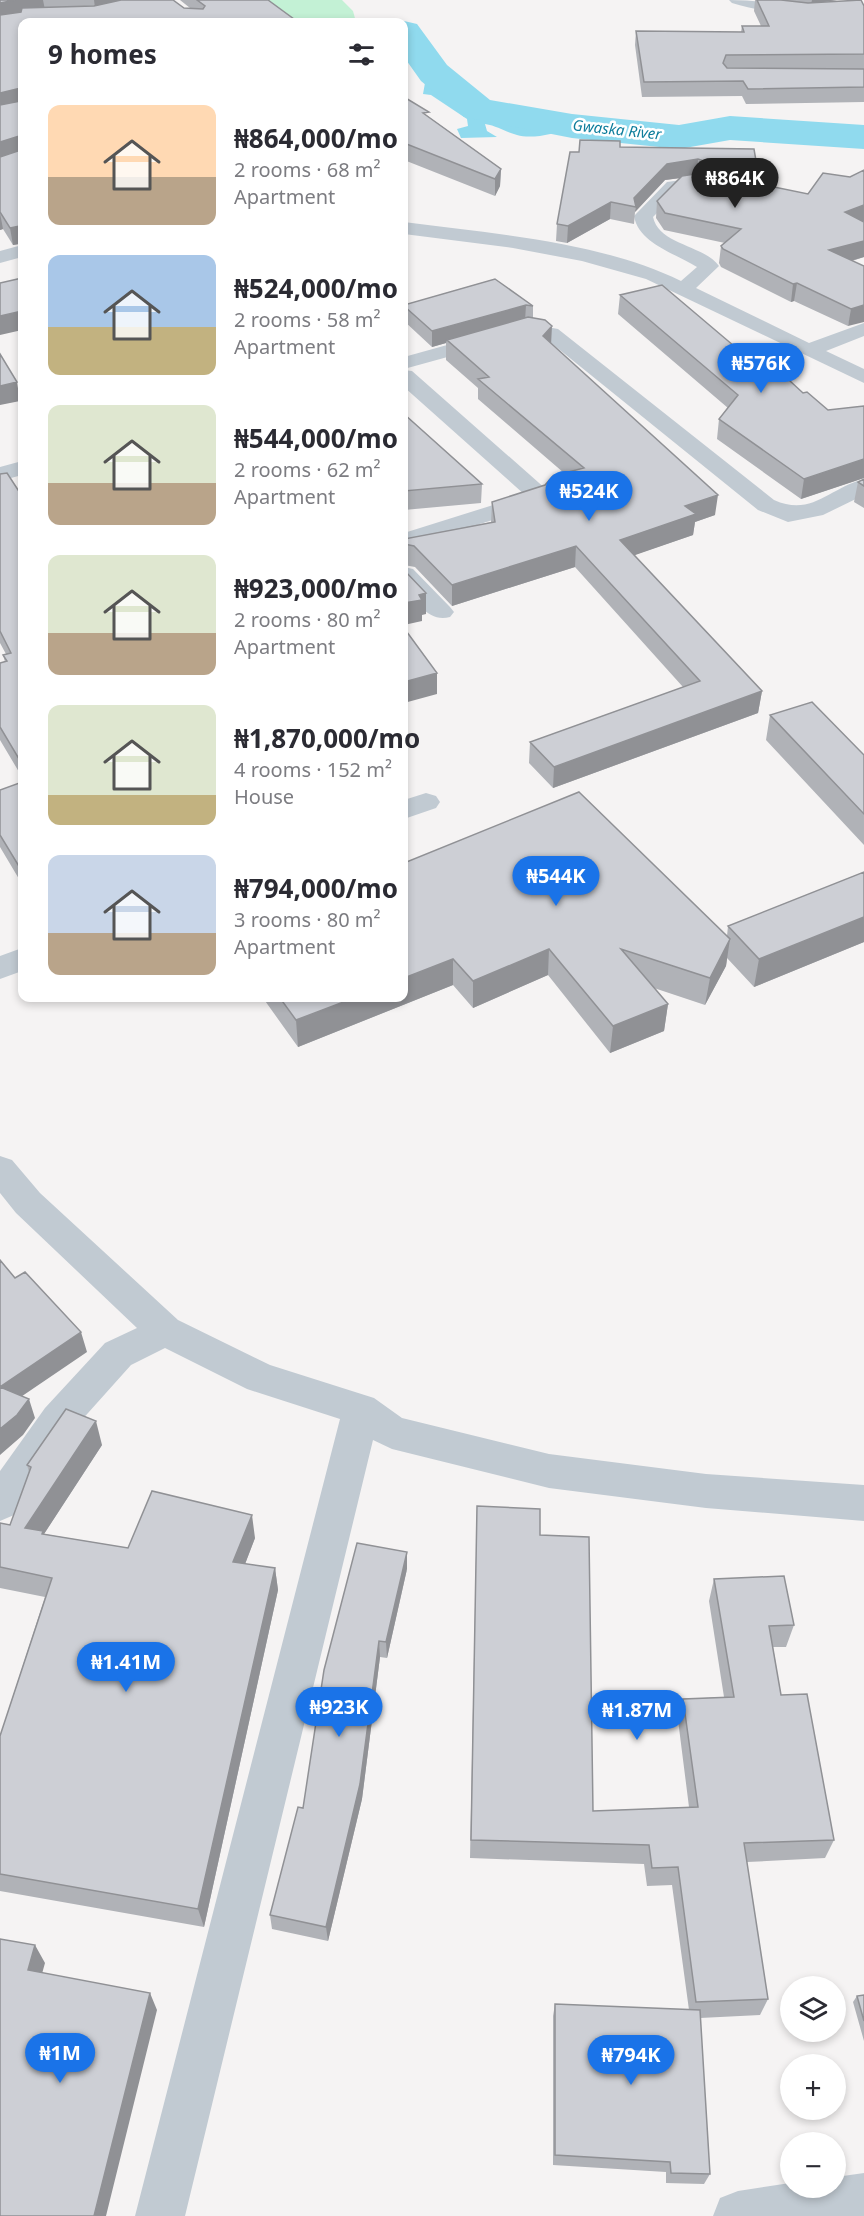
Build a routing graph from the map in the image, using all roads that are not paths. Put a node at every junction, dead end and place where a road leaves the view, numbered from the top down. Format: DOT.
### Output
graph roads {
  1 [pos="737,0"];
  2 [pos="849,0"];
  3 [pos="696,184"];
  4 [pos="408,229"];
  5 [pos="18,252"];
  6 [pos="0,257"];
  7 [pos="682,290"];
  8 [pos="864,329"];
  9 [pos="809,350"];
  10 [pos="408,362"];
  11 [pos="864,377"];
  12 [pos="408,380"];
  13 [pos="864,486"];
  14 [pos="408,540"];
  15 [pos="408,578"];
  16 [pos="441,612"];
  17 [pos="18,961"];
  18 [pos="0,968"];
  19 [pos="0,1169"];
  20 [pos="165,1331"];
  21 [pos="361,1410"];
  22 [pos="0,1503"];
  23 [pos="864,1503"];
  24 [pos="864,2198"];
  25 [pos="160,2216"];
  26 [pos="738,2216"];
  1 -- 2 [label="street"];
  3 -- 7 [label="street"];
  4 -- 7 [label="street"];
  5 -- 6 [label="street"];
  7 -- 9 [label="street"];
  8 -- 9 [label="street"];
  9 -- 11 [label="street"];
  10 -- 13 [label="street"];
  12 -- 14 [label="street"];
  15 -- 16 [label="street"];
  17 -- 18 [label="street"];
  19 -- 20 [label="street"];
  20 -- 21 [label="street"];
  20 -- 22 [label="street"];
  21 -- 23 [label="street"];
  21 -- 25 [label="street"];
  24 -- 26 [label="street"];
}
